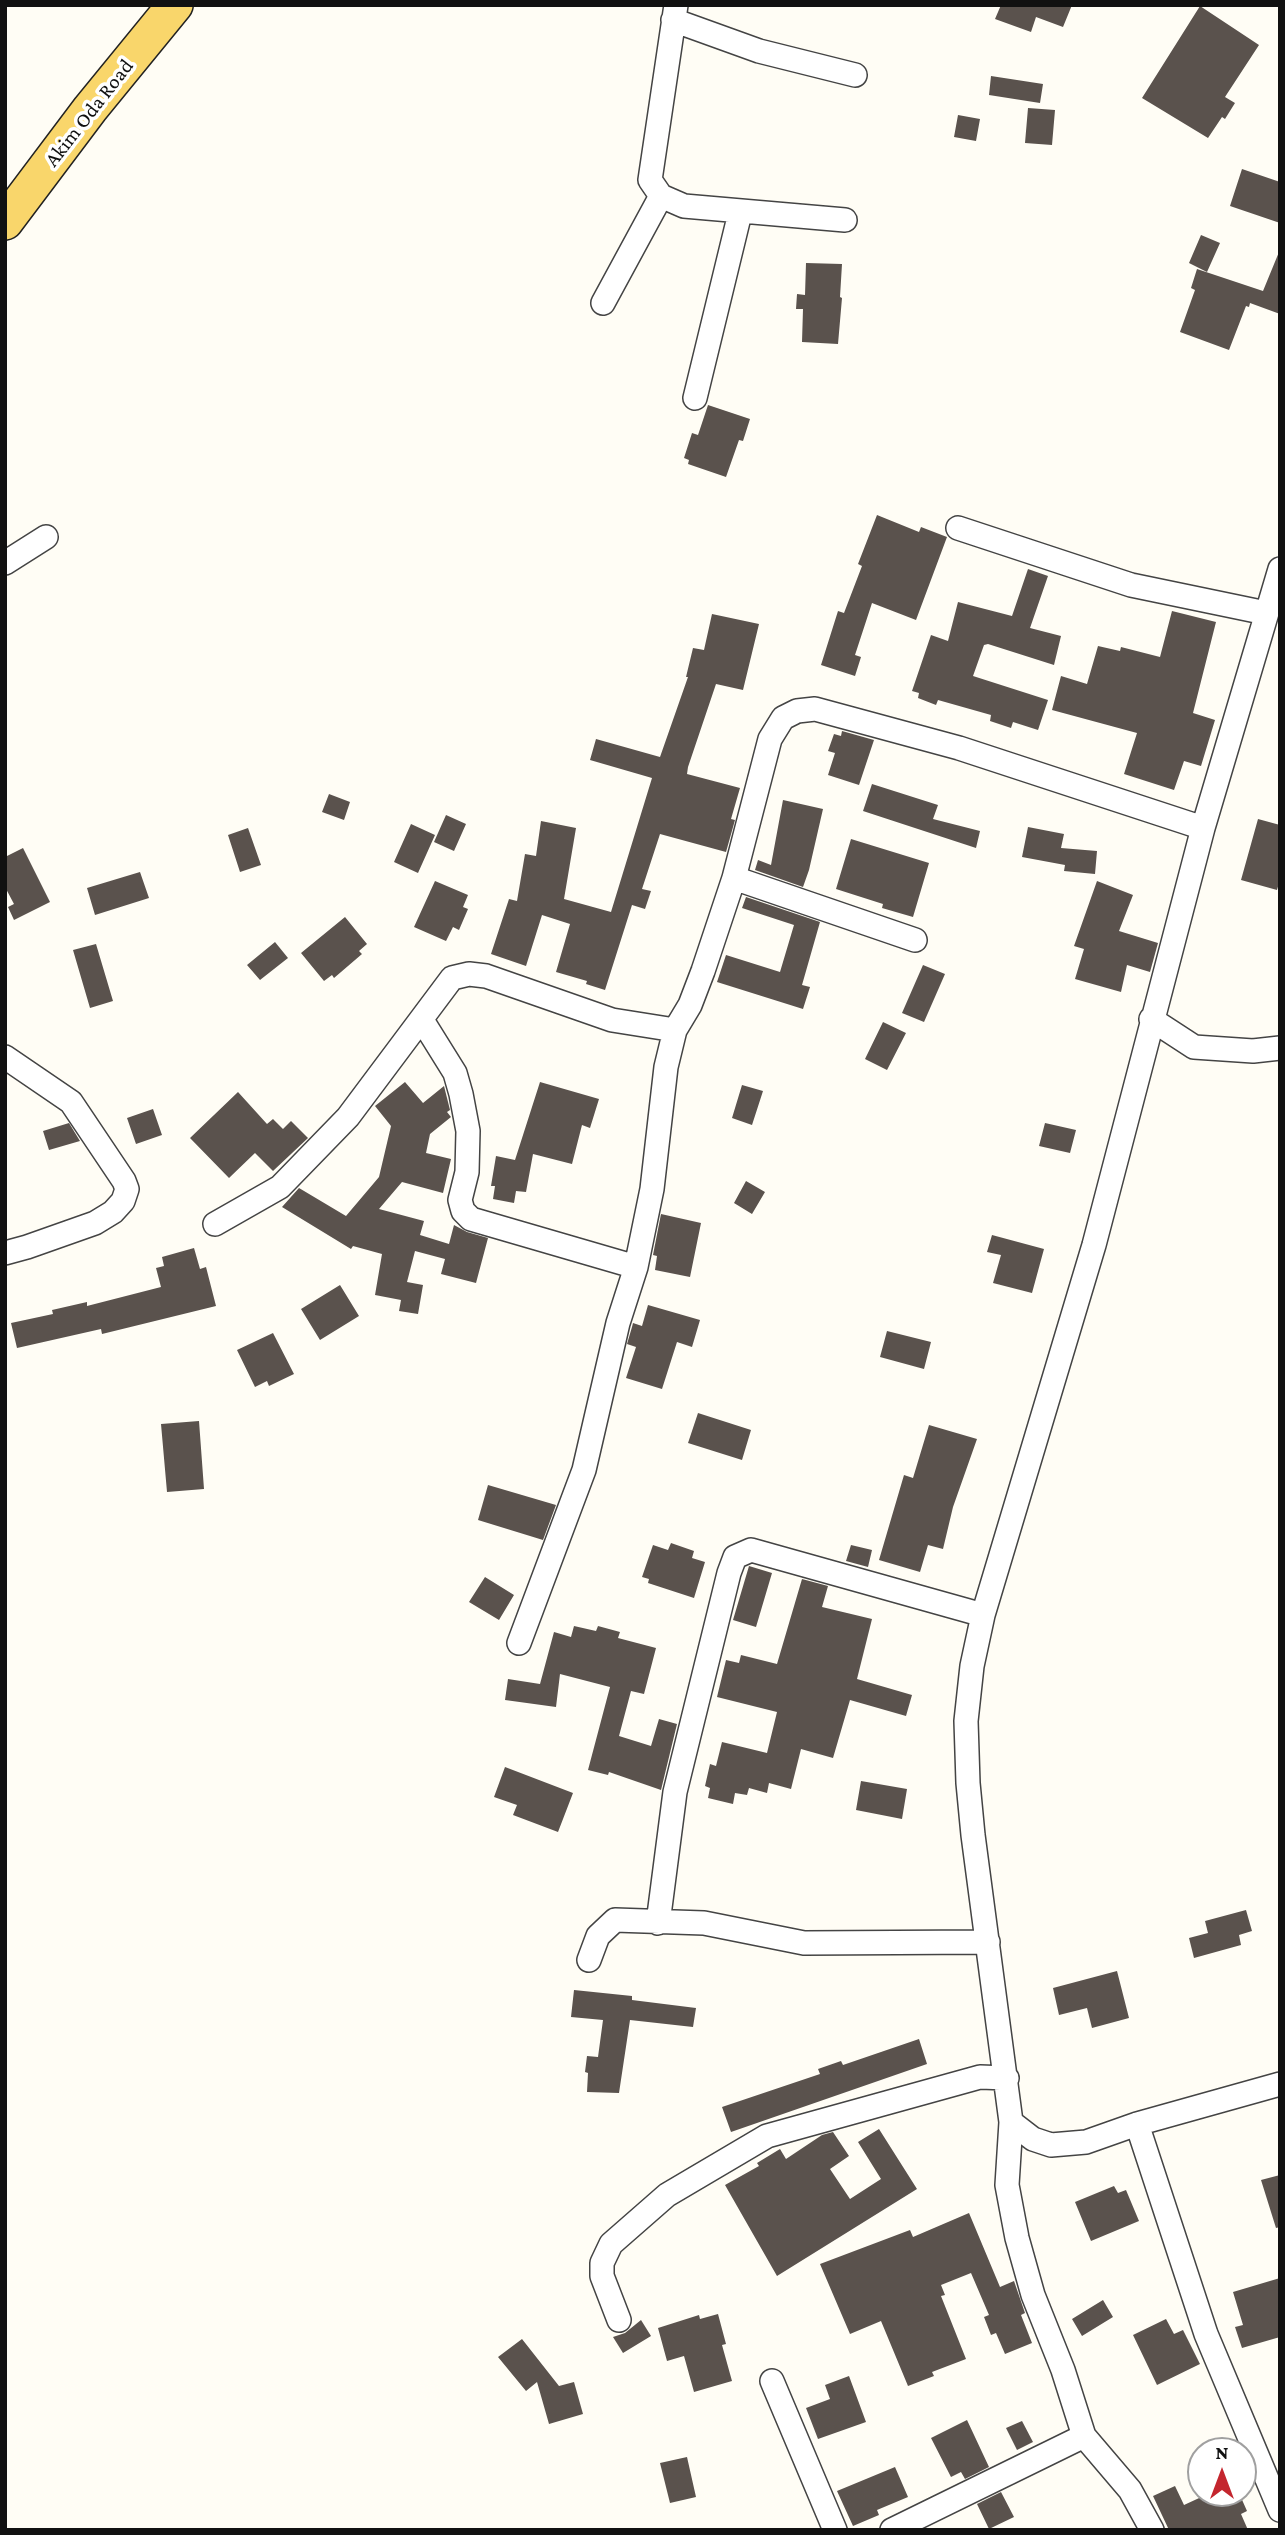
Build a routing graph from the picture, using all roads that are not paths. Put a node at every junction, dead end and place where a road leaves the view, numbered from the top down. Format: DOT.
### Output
graph roads {
  1 [pos="175,5"];
  2 [pos="674,13"];
  3 [pos="855,75"];
  4 [pos="661,196"];
  5 [pos="11,203"];
  6 [pos="740,213"];
  7 [pos="845,220"];
  8 [pos="603,303"];
  9 [pos="695,398"];
  10 [pos="958,528"];
  11 [pos="46,537"];
  12 [pos="5,563"];
  13 [pos="1280,569"];
  14 [pos="1266,613"];
  15 [pos="1203,828"];
  16 [pos="734,878"];
  17 [pos="915,940"];
  18 [pos="1151,1019"];
  19 [pos="422,1020"];
  20 [pos="675,1030"];
  21 [pos="1280,1048"];
  22 [pos="5,1058"];
  23 [pos="215,1224"];
  24 [pos="5,1253"];
  25 [pos="636,1267"];
  26 [pos="983,1615"];
  27 [pos="519,1643"];
  28 [pos="658,1923"];
  29 [pos="988,1942"];
  30 [pos="589,1960"];
  31 [pos="1007,2078"];
  32 [pos="1280,2084"];
  33 [pos="1011,2122"];
  34 [pos="1137,2124"];
  35 [pos="620,2320"];
  36 [pos="772,2381"];
  37 [pos="1084,2435"];
  38 [pos="1280,2510"];
  39 [pos="835,2530"];
  40 [pos="892,2530"];
  41 [pos="1152,2530"];
  1 -- 5 [label="main road, Akim Oda Road"];
  2 -- 3 [label="street"];
  2 -- 4 [label="street"];
  4 -- 6 [label="street"];
  4 -- 8 [label="street"];
  6 -- 7 [label="street"];
  6 -- 9 [label="street"];
  10 -- 14 [label="street"];
  11 -- 12 [label="street"];
  13 -- 14 [label="street"];
  14 -- 15 [label="street"];
  15 -- 16 [label="street"];
  15 -- 18 [label="street"];
  16 -- 17 [label="street"];
  16 -- 20 [label="street"];
  18 -- 21 [label="street"];
  18 -- 26 [label="street"];
  19 -- 20 [label="street"];
  19 -- 23 [label="street"];
  19 -- 25 [label="street"];
  20 -- 25 [label="street"];
  22 -- 24 [label="street"];
  25 -- 27 [label="street"];
  26 -- 28 [label="street"];
  26 -- 29 [label="street"];
  28 -- 29 [label="street"];
  28 -- 30 [label="street"];
  29 -- 31 [label="street"];
  31 -- 33 [label="street"];
  31 -- 35 [label="street"];
  32 -- 34 [label="street"];
  33 -- 34 [label="street"];
  33 -- 37 [label="street"];
  34 -- 38 [label="street"];
  36 -- 39 [label="street"];
  37 -- 40 [label="street"];
  37 -- 41 [label="street"];
}
